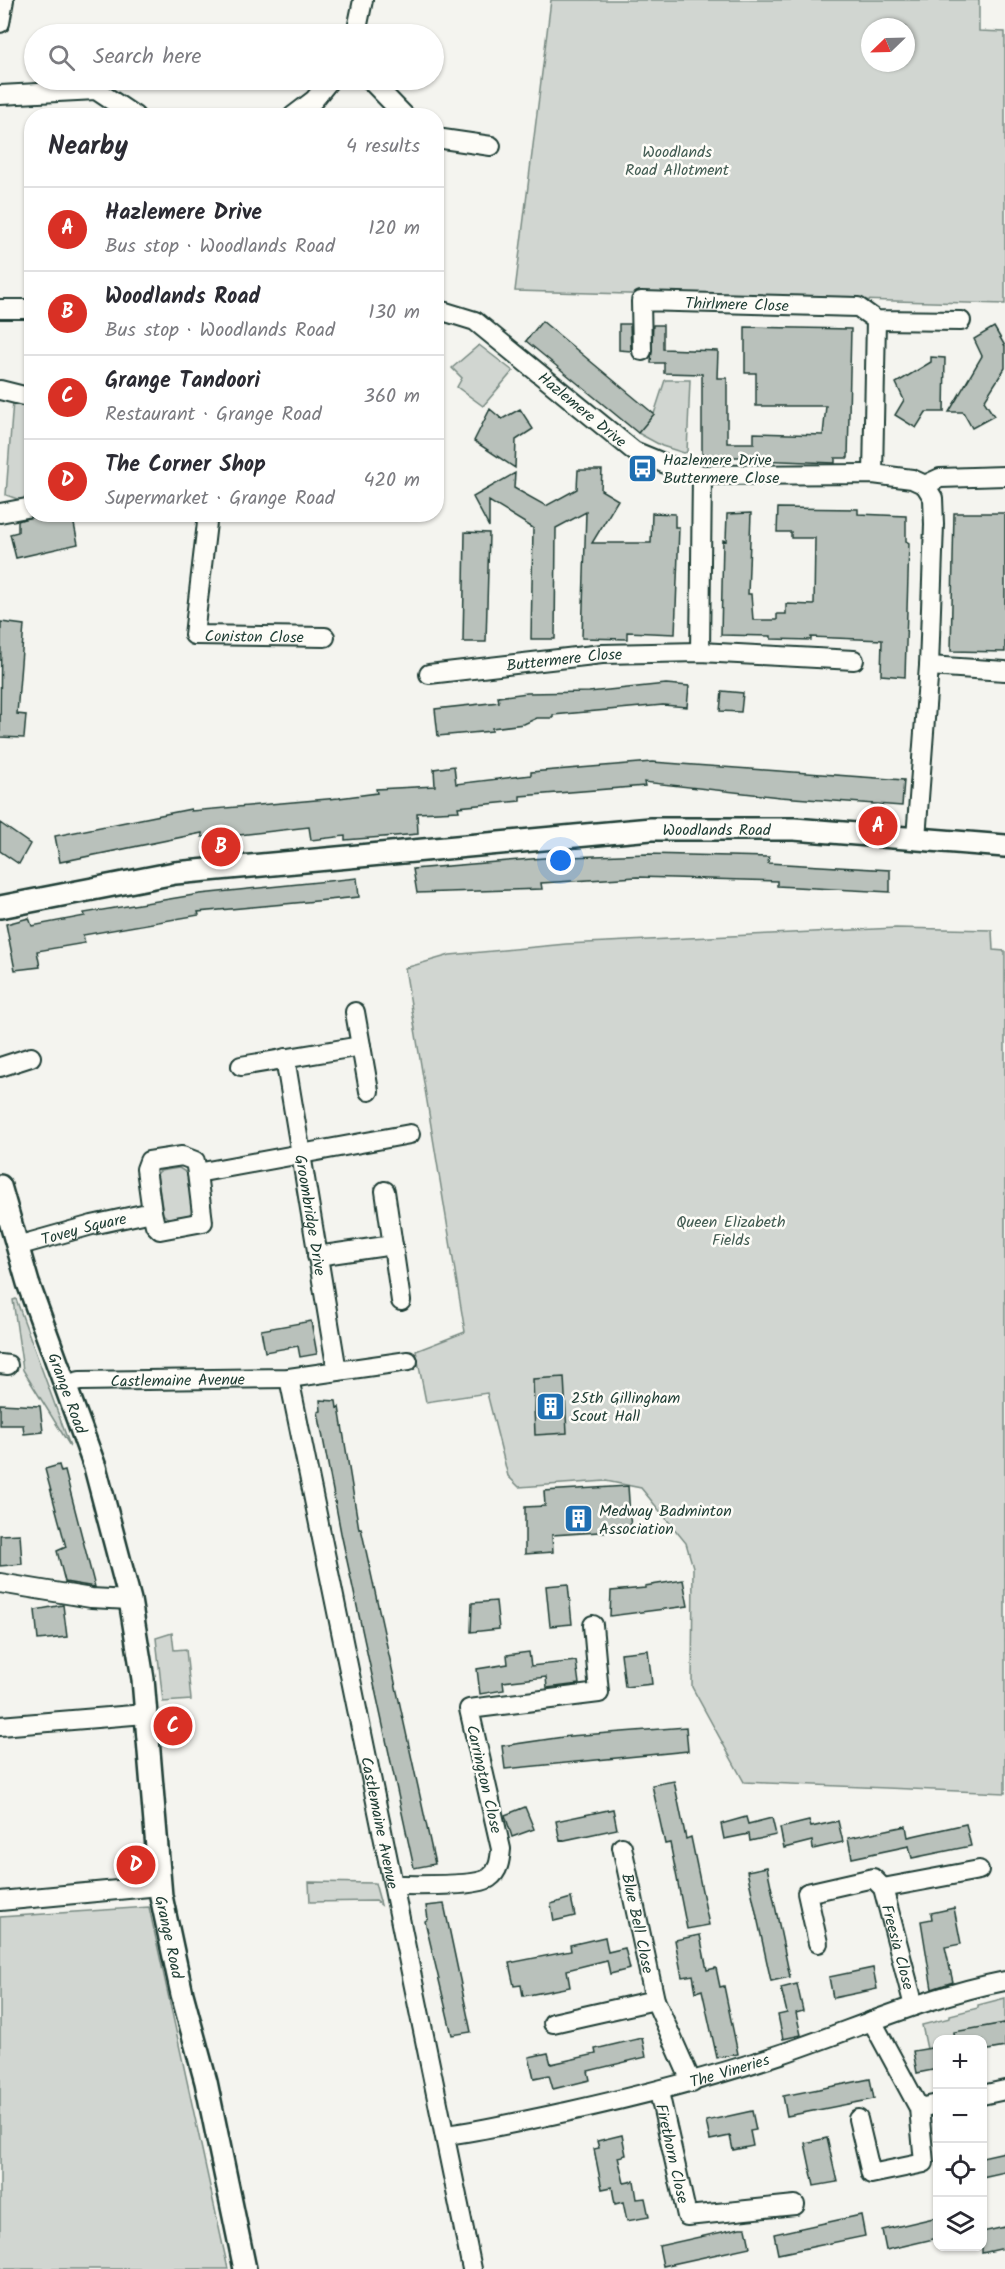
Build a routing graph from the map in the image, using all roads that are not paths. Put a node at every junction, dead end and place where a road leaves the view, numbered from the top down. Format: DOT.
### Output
graph roads {
  1 [pos="4,0"];
  2 [pos="363,0"];
  3 [pos="0,23"];
  4 [pos="358,24"];
  5 [pos="96,90"];
  6 [pos="96,90"];
  7 [pos="322,90"];
  8 [pos="380,90"];
  9 [pos="0,95"];
  10 [pos="123,108"];
  11 [pos="304,108"];
  12 [pos="397,108"];
  13 [pos="444,139"];
  14 [pos="491,146"];
  15 [pos="0,308"];
  16 [pos="24,309"];
  17 [pos="444,311"];
  18 [pos="876,320"];
  19 [pos="961,321"];
  20 [pos="0,324"];
  21 [pos="642,351"];
  22 [pos="0,390"];
  23 [pos="24,396"];
  24 [pos="873,474"];
  25 [pos="702,475"];
  26 [pos="1005,476"];
  27 [pos="925,485"];
  28 [pos="24,508"];
  29 [pos="0,513"];
  30 [pos="207,522"];
  31 [pos="326,637"];
  32 [pos="700,652"];
  33 [pos="854,660"];
  34 [pos="929,666"];
  35 [pos="1005,671"];
  36 [pos="429,674"];
  37 [pos="916,838"];
  38 [pos="1005,846"];
  39 [pos="0,907"];
  40 [pos="356,1012"];
  41 [pos="361,1046"];
  42 [pos="32,1057"];
  43 [pos="285,1058"];
  44 [pos="241,1066"];
  45 [pos="0,1067"];
  46 [pos="369,1091"];
  47 [pos="410,1134"];
  48 [pos="300,1156"];
  49 [pos="197,1173"];
  50 [pos="0,1186"];
  51 [pos="385,1191"];
  52 [pos="152,1212"];
  53 [pos="393,1245"];
  54 [pos="17,1246"];
  55 [pos="317,1256"];
  56 [pos="401,1301"];
  57 [pos="408,1361"];
  58 [pos="337,1371"];
  59 [pos="289,1378"];
  60 [pos="66,1384"];
  61 [pos="0,1583"];
  62 [pos="130,1600"];
  63 [pos="593,1625"];
  64 [pos="145,1714"];
  65 [pos="0,1726"];
  66 [pos="622,1847"];
  67 [pos="979,1870"];
  68 [pos="394,1885"];
  69 [pos="160,1886"];
  70 [pos="883,1888"];
  71 [pos="0,1901"];
  72 [pos="818,1943"];
  73 [pos="1005,1981"];
  74 [pos="655,2000"];
  75 [pos="914,2006"];
  76 [pos="872,2021"];
  77 [pos="553,2023"];
  78 [pos="692,2083"];
  79 [pos="1005,2090"];
  80 [pos="659,2092"];
  81 [pos="987,2094"];
  82 [pos="933,2105"];
  83 [pos="919,2108"];
  84 [pos="858,2119"];
  85 [pos="446,2135"];
  86 [pos="795,2205"];
  87 [pos="244,2269"];
  88 [pos="472,2269"];
  1 -- 3 [label="street"];
  2 -- 4 [label="street"];
  5 -- 9 [label="street"];
  6 -- 10 [label="street"];
  7 -- 11 [label="street"];
  8 -- 12 [label="street"];
  13 -- 14 [label="street"];
  15 -- 16 [label="street"];
  15 -- 20 [label="street"];
  17 -- 25 [label="street, Hazlemere Drive"];
  18 -- 19 [label="street, Thirlmere Close"];
  18 -- 21 [label="street, Thirlmere Close"];
  18 -- 24 [label="street"];
  22 -- 23 [label="street"];
  24 -- 25 [label="street, Hazlemere Drive"];
  24 -- 27 [label="street, Hazlemere Drive"];
  25 -- 32 [label="street"];
  26 -- 27 [label="street"];
  27 -- 34 [label="street"];
  28 -- 29 [label="street"];
  30 -- 31 [label="street, Coniston Close"];
  32 -- 33 [label="street, Buttermere Close"];
  32 -- 36 [label="street, Buttermere Close"];
  34 -- 35 [label="street"];
  34 -- 37 [label="street"];
  37 -- 38 [label="street, Woodlands Road"];
  37 -- 39 [label="street, Woodlands Road"];
  40 -- 41 [label="street"];
  41 -- 43 [label="street"];
  41 -- 46 [label="street"];
  42 -- 45 [label="street"];
  43 -- 44 [label="street"];
  43 -- 48 [label="street, Groombridge Drive"];
  47 -- 48 [label="street"];
  48 -- 49 [label="street"];
  48 -- 55 [label="street, Groombridge Drive"];
  49 -- 52 [label="street"];
  49 -- 52 [label="street"];
  50 -- 54 [label="street, Grange Road"];
  51 -- 53 [label="street"];
  52 -- 54 [label="street, Tovey Square"];
  53 -- 55 [label="street"];
  53 -- 56 [label="street"];
  54 -- 60 [label="street, Grange Road"];
  55 -- 58 [label="street, Groombridge Drive"];
  57 -- 58 [label="street, Castlemaine Avenue"];
  58 -- 59 [label="street, Castlemaine Avenue"];
  59 -- 60 [label="street, Castlemaine Avenue"];
  59 -- 68 [label="street, Castlemaine Avenue"];
  60 -- 62 [label="street, Grange Road"];
  61 -- 62 [label="street"];
  62 -- 64 [label="street, Grange Road"];
  63 -- 68 [label="street, Carrington Close"];
  64 -- 65 [label="street"];
  64 -- 69 [label="street, Grange Road"];
  66 -- 74 [label="street, Blue Bell Close"];
  67 -- 70 [label="street, Freesia Close"];
  68 -- 85 [label="street, Castlemaine Avenue"];
  69 -- 71 [label="street"];
  69 -- 87 [label="street, Grange Road"];
  70 -- 72 [label="street, Freesia Close"];
  70 -- 75 [label="street, Freesia Close"];
  73 -- 75 [label="street, The Vineries"];
  74 -- 77 [label="street"];
  74 -- 78 [label="street, Blue Bell Close"];
  75 -- 76 [label="street, The Vineries"];
  76 -- 78 [label="street, The Vineries"];
  76 -- 83 [label="street"];
  78 -- 80 [label="street, The Vineries"];
  79 -- 81 [label="street"];
  80 -- 85 [label="street, The Vineries"];
  80 -- 86 [label="street, Firethorn Close"];
  82 -- 83 [label="street"];
  83 -- 84 [label="street"];
  85 -- 88 [label="street, Castlemaine Avenue"];
}
